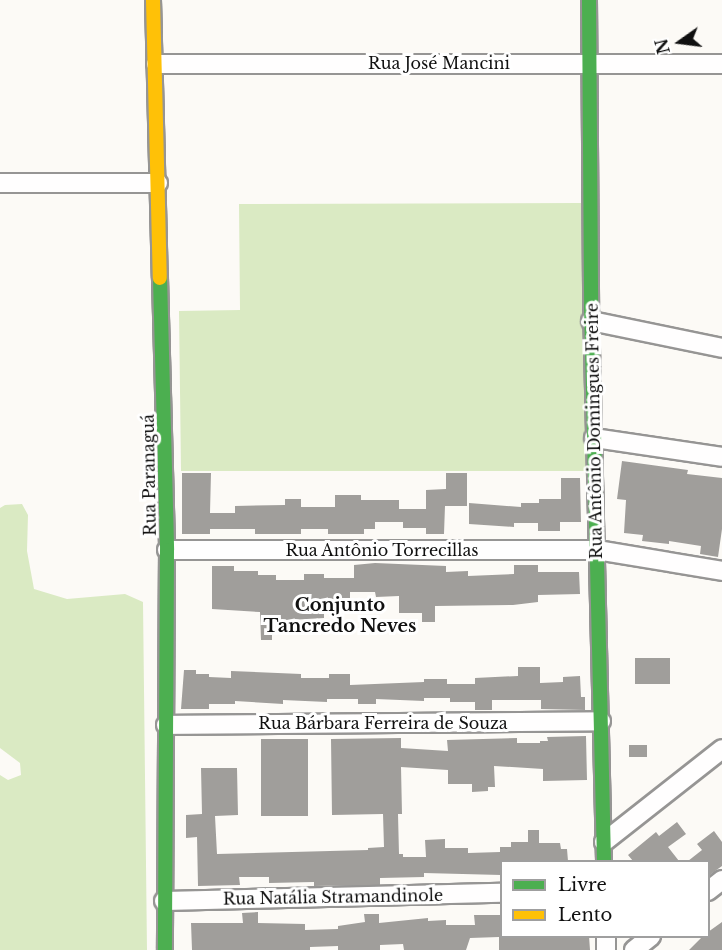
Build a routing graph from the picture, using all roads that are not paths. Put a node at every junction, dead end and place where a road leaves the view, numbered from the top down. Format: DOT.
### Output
graph roads {
  1 [pos="153,0"];
  2 [pos="589,0"];
  3 [pos="589,63"];
  4 [pos="156,64"];
  5 [pos="722,64"];
  6 [pos="0,183"];
  7 [pos="158,183"];
  8 [pos="591,321"];
  9 [pos="722,348"];
  10 [pos="594,438"];
  11 [pos="722,457"];
  12 [pos="167,550"];
  13 [pos="597,550"];
  14 [pos="722,571"];
  15 [pos="601,722"];
  16 [pos="166,725"];
  17 [pos="722,749"];
  18 [pos="604,842"];
  19 [pos="604,860"];
  20 [pos="722,880"];
  21 [pos="710,889"];
  22 [pos="500,893"];
  23 [pos="164,901"];
  24 [pos="649,938"];
  25 [pos="165,950"];
  26 [pos="634,950"];
  1 -- 4 [label="street, Rua Paranaguá"];
  2 -- 3 [label="street, Rua Antônio Domingues Freire"];
  3 -- 4 [label="street, Rua José Mancini"];
  3 -- 5 [label="street, Rua José Mancini"];
  3 -- 8 [label="street, Rua Antônio Domingues Freire"];
  4 -- 7 [label="street, Rua Paranaguá"];
  6 -- 7 [label="street"];
  7 -- 12 [label="street, Rua Paranaguá"];
  8 -- 9 [label="street"];
  8 -- 10 [label="street, Rua Antônio Domingues Freire"];
  10 -- 11 [label="street"];
  10 -- 13 [label="street, Rua Antônio Domingues Freire"];
  12 -- 13 [label="street, Rua Antônio Torrecillas"];
  12 -- 16 [label="street, Rua Paranaguá"];
  13 -- 14 [label="street, Rua Antônio Torrecillas"];
  13 -- 15 [label="street, Rua Antônio Domingues Freire"];
  15 -- 16 [label="street, Rua Bárbara Ferreira de Souza"];
  15 -- 18 [label="street, Rua Antônio Domingues Freire"];
  16 -- 23 [label="street, Rua Paranaguá"];
  17 -- 18 [label="street"];
  18 -- 19 [label="street, Rua Antônio Domingues Freire"];
  20 -- 21 [label="street"];
  22 -- 23 [label="street, Rua Natália Stramandinole"];
  23 -- 25 [label="street, Rua Paranaguá"];
  24 -- 26 [label="street"];
}
